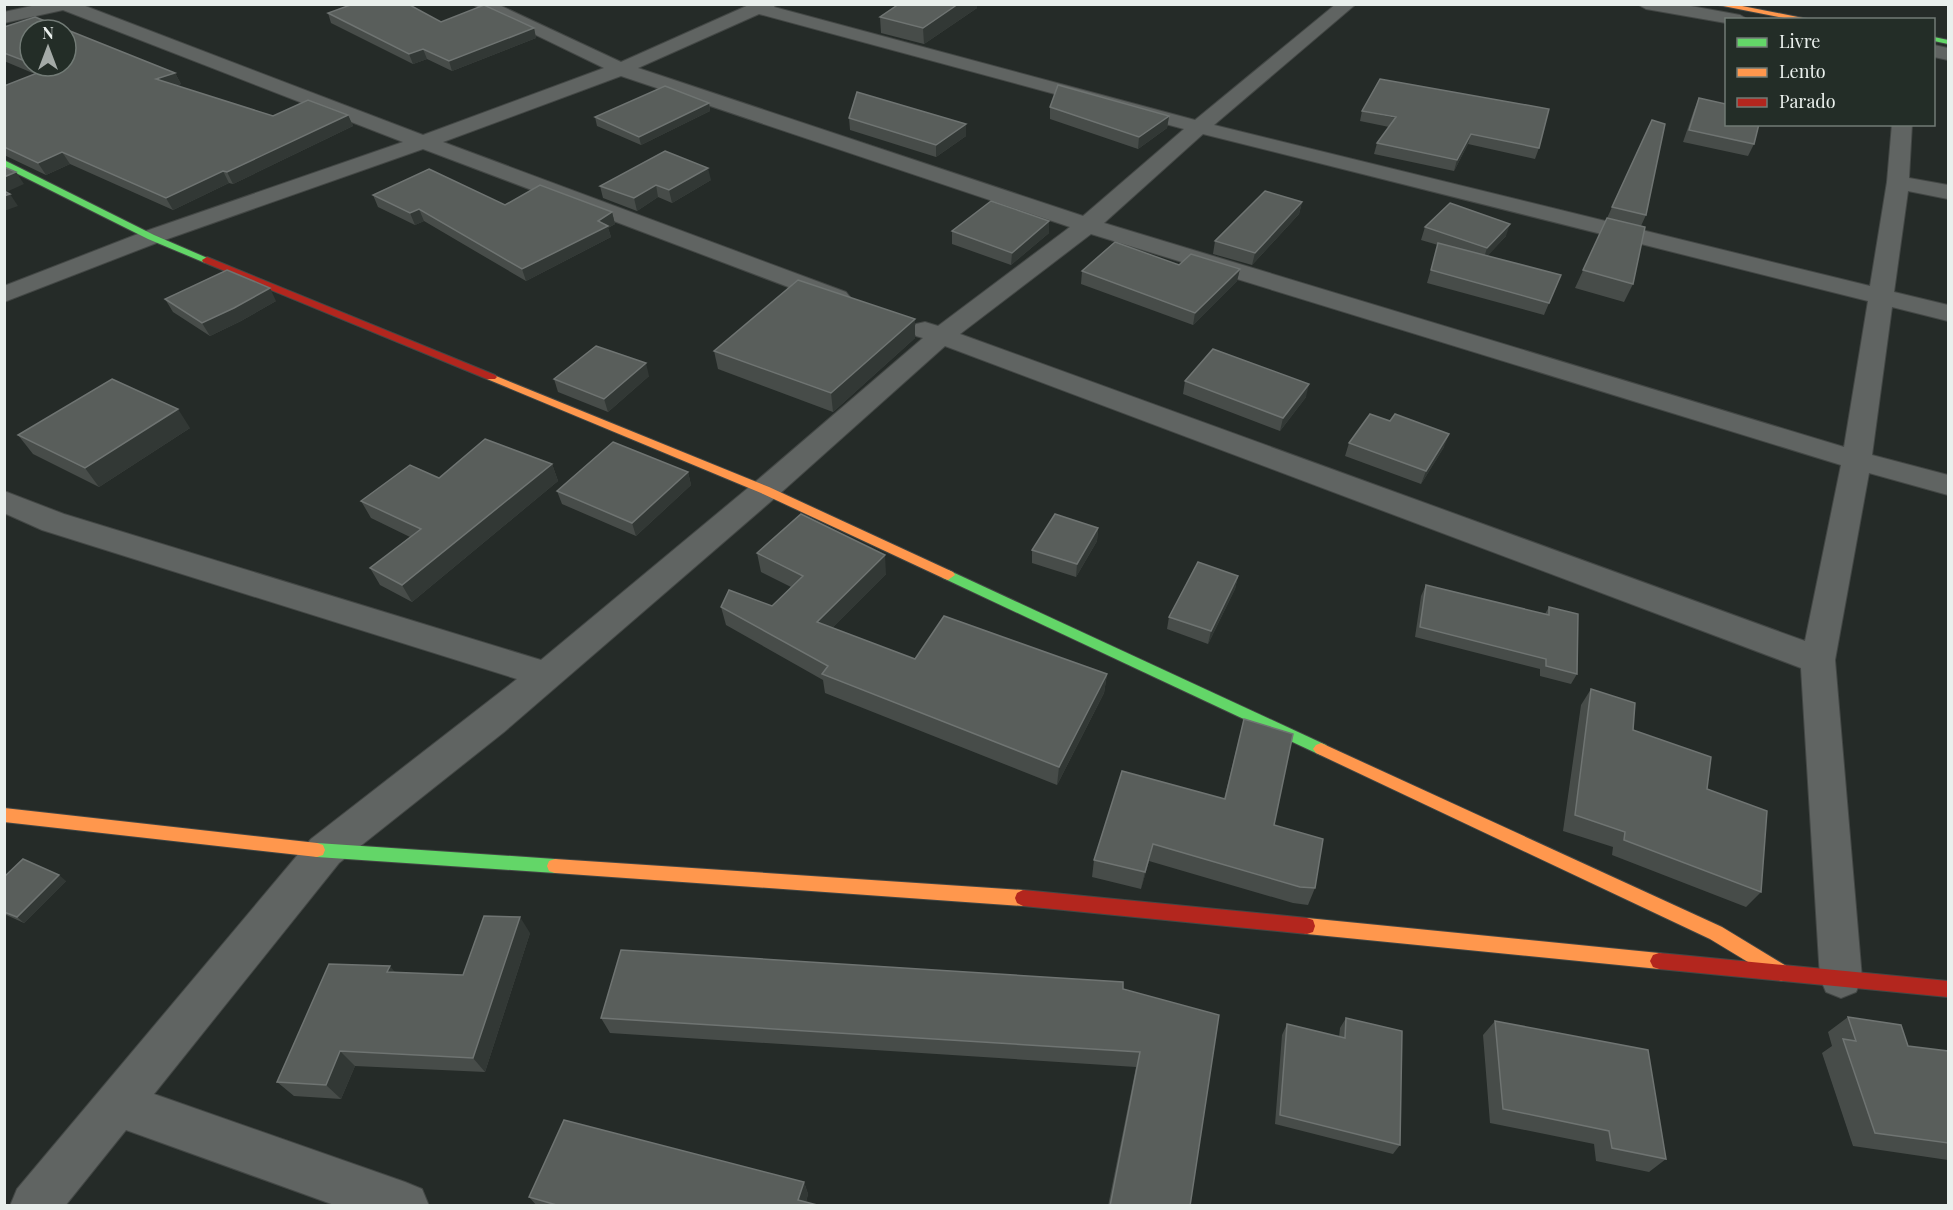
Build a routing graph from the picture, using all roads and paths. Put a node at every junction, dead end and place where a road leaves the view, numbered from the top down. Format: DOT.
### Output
graph roads {
  1 [pos="481,4"];
  2 [pos="1347,4"];
  3 [pos="1646,4"];
  4 [pos="1716,4"];
  5 [pos="67,5"];
  6 [pos="763,7"];
  7 [pos="4,18"];
  8 [pos="1728,18"];
  9 [pos="1798,18"];
  10 [pos="621,69"];
  11 [pos="1902,126"];
  12 [pos="1199,127"];
  13 [pos="423,142"];
  14 [pos="4,163"];
  15 [pos="1898,182"];
  16 [pos="1948,192"];
  17 [pos="1087,225"];
  18 [pos="151,237"];
  19 [pos="4,295"];
  20 [pos="1882,298"];
  21 [pos="864,308"];
  22 [pos="1948,313"];
  23 [pos="897,320"];
  24 [pos="941,336"];
  25 [pos="1857,460"];
  26 [pos="1948,486"];
  27 [pos="765,490"];
  28 [pos="4,501"];
  29 [pos="1818,660"];
  30 [pos="547,675"];
  31 [pos="4,815"];
  32 [pos="325,851"];
  33 [pos="1782,973"];
  34 [pos="1841,978"];
  35 [pos="1948,989"];
  36 [pos="118,1104"];
  37 [pos="34,1206"];
  38 [pos="405,1206"];
  1 -- 10 [label="street"];
  2 -- 12 [label="street"];
  3 -- 8 [label="street"];
  4 -- 9 [label="street"];
  5 -- 7 [label="street"];
  5 -- 13 [label="street"];
  6 -- 10 [label="street"];
  6 -- 12 [label="street"];
  10 -- 13 [label="street"];
  10 -- 17 [label="street"];
  11 -- 15 [label="street"];
  12 -- 17 [label="street"];
  12 -- 20 [label="street"];
  13 -- 18 [label="street"];
  13 -- 21 [label="street"];
  14 -- 18 [label="street"];
  15 -- 16 [label="street"];
  15 -- 20 [label="street"];
  17 -- 24 [label="street"];
  17 -- 25 [label="street"];
  18 -- 19 [label="street"];
  18 -- 27 [label="street"];
  20 -- 22 [label="street"];
  20 -- 25 [label="street"];
  23 -- 24 [label="street"];
  24 -- 27 [label="street"];
  24 -- 29 [label="street"];
  25 -- 26 [label="street"];
  25 -- 29 [label="street"];
  27 -- 30 [label="street"];
  27 -- 33 [label="street"];
  28 -- 30 [label="street"];
  29 -- 34 [label="street"];
  30 -- 32 [label="street"];
  31 -- 32 [label="street"];
  32 -- 33 [label="street"];
  32 -- 36 [label="street"];
  33 -- 34 [label="street"];
  34 -- 35 [label="street"];
  36 -- 37 [label="street"];
  36 -- 38 [label="street"];
}
